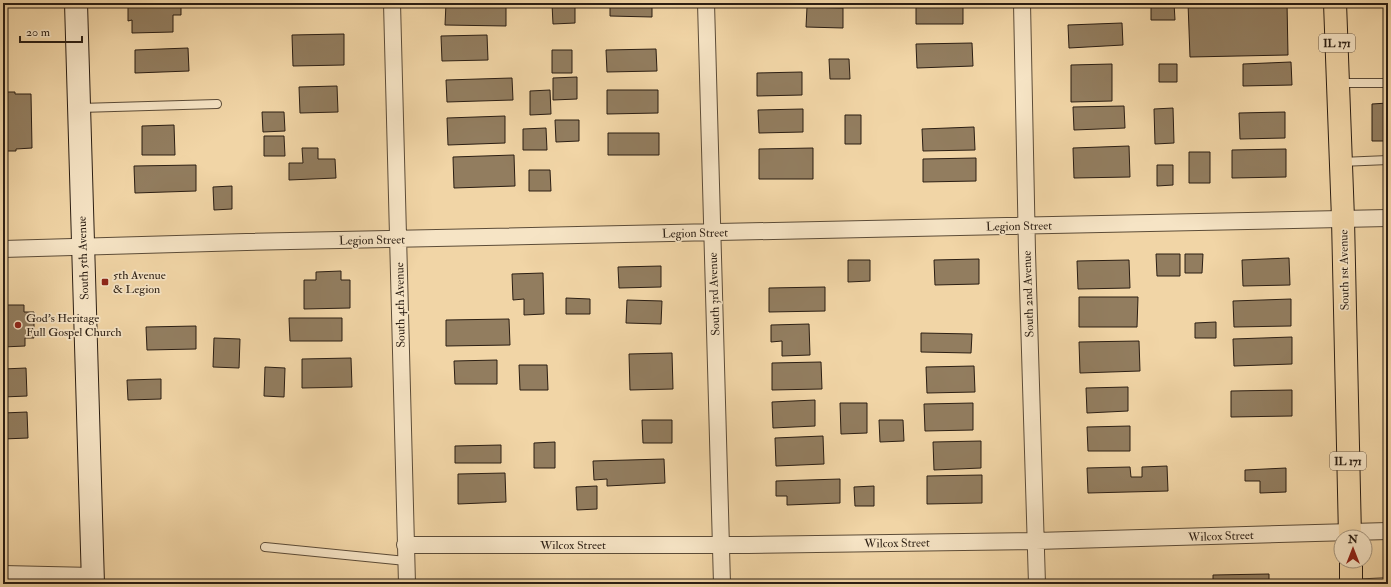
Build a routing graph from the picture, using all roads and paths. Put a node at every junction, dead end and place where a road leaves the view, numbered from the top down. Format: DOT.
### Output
graph roads {
  1 [pos="76,3"];
  2 [pos="392,3"];
  3 [pos="706,3"];
  4 [pos="1022,3"];
  5 [pos="1335,3"];
  6 [pos="1338,83"];
  7 [pos="1388,83"];
  8 [pos="217,104"];
  9 [pos="79,108"];
  10 [pos="1388,160"];
  11 [pos="1341,162"];
  12 [pos="1388,218"];
  13 [pos="1343,219"];
  14 [pos="1027,226"];
  15 [pos="712,232"];
  16 [pos="398,239"];
  17 [pos="83,247"];
  18 [pos="3,249"];
  19 [pos="1350,529"];
  20 [pos="1388,531"];
  21 [pos="1373,533"];
  22 [pos="1333,535"];
  23 [pos="1036,541"];
  24 [pos="721,545"];
  25 [pos="265,547"];
  26 [pos="405,553"];
  27 [pos="1351,569"];
  28 [pos="3,574"];
  29 [pos="93,580"];
  30 [pos="1388,582"];
  31 [pos="407,584"];
  32 [pos="722,584"];
  33 [pos="1037,584"];
  34 [pos="1351,584"];
  1 -- 9 [label="street, South 5th Avenue"];
  2 -- 16 [label="street, South 4th Avenue"];
  3 -- 15 [label="street, South 3rd Avenue"];
  4 -- 14 [label="street, South 2nd Avenue"];
  5 -- 6 [label="main road, South 1st Avenue / IL 171"];
  6 -- 7 [label="lane"];
  6 -- 11 [label="main road, South 1st Avenue / IL 171"];
  8 -- 9 [label="lane"];
  9 -- 17 [label="street, South 5th Avenue"];
  10 -- 11 [label="lane"];
  11 -- 13 [label="main road, South 1st Avenue / IL 171"];
  12 -- 13 [label="street, Legion Street"];
  13 -- 14 [label="street, Legion Street"];
  13 -- 19 [label="main road, South 1st Avenue / IL 171"];
  14 -- 15 [label="street, Legion Street"];
  14 -- 23 [label="street, South 2nd Avenue"];
  15 -- 16 [label="street, Legion Street"];
  15 -- 24 [label="street, South 3rd Avenue"];
  16 -- 17 [label="street, Legion Street"];
  16 -- 26 [label="street, South 4th Avenue"];
  17 -- 18 [label="street, Legion Street"];
  17 -- 29 [label="street, South 5th Avenue"];
  20 -- 21 [label="street, Wilcox Street"];
  22 -- 23 [label="street, Wilcox Street"];
  23 -- 24 [label="street, Wilcox Street"];
  23 -- 33 [label="street, South 2nd Avenue"];
  24 -- 26 [label="street, Wilcox Street"];
  24 -- 32 [label="street, South 3rd Avenue"];
  25 -- 26 [label="lane"];
  26 -- 31 [label="street, South 4th Avenue"];
  27 -- 34 [label="main road"];
  28 -- 29 [label="street"];
  30 -- 34 [label="lane"];
}
